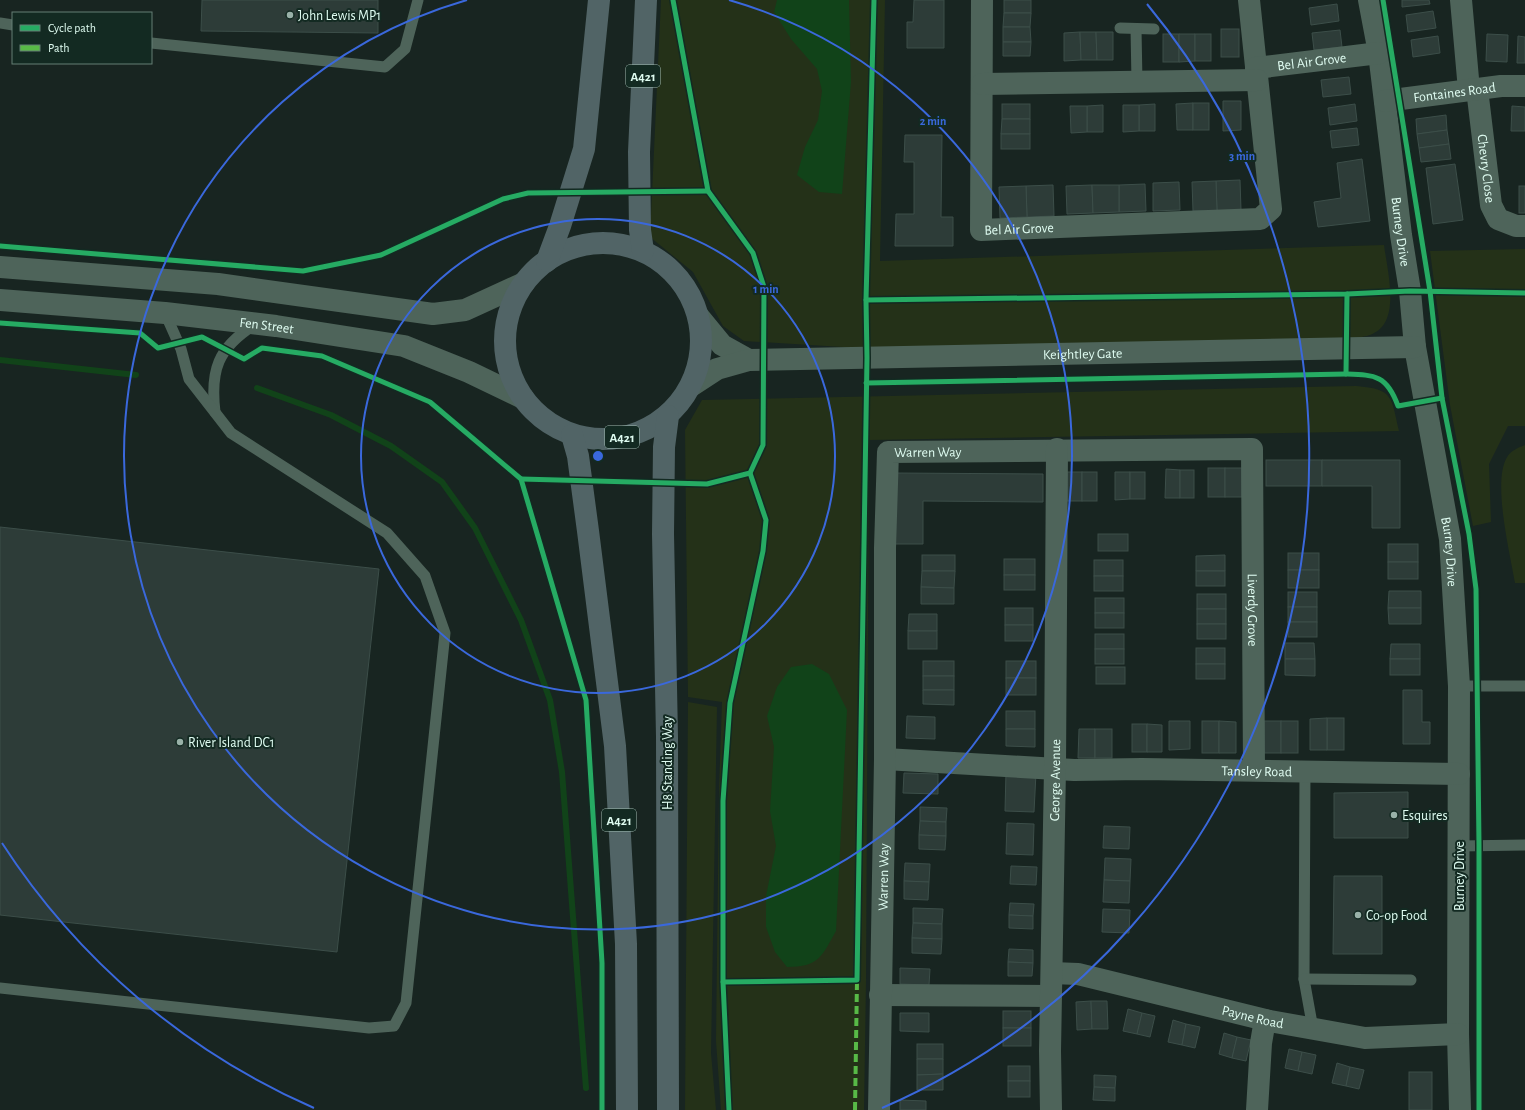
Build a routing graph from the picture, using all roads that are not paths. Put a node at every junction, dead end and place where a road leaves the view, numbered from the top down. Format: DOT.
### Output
graph roads {
  1 [pos="418,0"];
  2 [pos="599,0"];
  3 [pos="646,0"];
  4 [pos="982,0"];
  5 [pos="1249,0"];
  6 [pos="1369,0"];
  7 [pos="1461,0"];
  8 [pos="0,23"];
  9 [pos="12,25"];
  10 [pos="1120,28"];
  11 [pos="1136,29"];
  12 [pos="1154,29"];
  13 [pos="152,42"];
  14 [pos="1379,53"];
  15 [pos="1257,74"];
  16 [pos="1137,82"];
  17 [pos="982,84"];
  18 [pos="1525,86"];
  19 [pos="1473,90"];
  20 [pos="1384,101"];
  21 [pos="1525,226"];
  22 [pos="644,251"];
  23 [pos="546,261"];
  24 [pos="0,266"];
  25 [pos="524,283"];
  26 [pos="0,300"];
  27 [pos="165,313"];
  28 [pos="699,317"];
  29 [pos="256,324"];
  30 [pos="1415,347"];
  31 [pos="749,360"];
  32 [pos="691,386"];
  33 [pos="523,398"];
  34 [pos="215,412"];
  35 [pos="668,416"];
  36 [pos="572,435"];
  37 [pos="1057,449"];
  38 [pos="1252,449"];
  39 [pos="1459,686"];
  40 [pos="1525,686"];
  41 [pos="885,758"];
  42 [pos="1055,768"];
  43 [pos="1254,770"];
  44 [pos="1305,771"];
  45 [pos="1459,774"];
  46 [pos="1525,845"];
  47 [pos="1459,846"];
  48 [pos="1052,973"];
  49 [pos="1304,979"];
  50 [pos="1411,980"];
  51 [pos="0,988"];
  52 [pos="880,995"];
  53 [pos="1051,996"];
  54 [pos="1265,1020"];
  55 [pos="1313,1029"];
  56 [pos="1458,1034"];
  57 [pos="627,1110"];
  58 [pos="668,1110"];
  59 [pos="879,1110"];
  60 [pos="1051,1110"];
  61 [pos="1257,1110"];
  62 [pos="1460,1110"];
  1 -- 13 [label="lane"];
  2 -- 23 [label="highway, A421"];
  3 -- 22 [label="highway, A421"];
  4 -- 17 [label="street"];
  5 -- 15 [label="street"];
  6 -- 14 [label="street, Burney Drive"];
  7 -- 19 [label="street, Chevry Close"];
  8 -- 9 [label="lane"];
  10 -- 11 [label="lane"];
  11 -- 12 [label="lane"];
  11 -- 16 [label="lane"];
  14 -- 15 [label="street, Bel Air Grove"];
  14 -- 20 [label="street, Burney Drive"];
  15 -- 16 [label="street, Bel Air Grove"];
  15 -- 17 [label="street, Bel Air Grove"];
  16 -- 17 [label="street, Bel Air Grove"];
  18 -- 19 [label="street, Fontaines Road"];
  19 -- 20 [label="street, Fontaines Road"];
  19 -- 21 [label="street, Chevry Close"];
  20 -- 30 [label="street, Burney Drive"];
  22 -- 23 [label="highway, A421"];
  22 -- 28 [label="highway, A421"];
  23 -- 25 [label="highway, A421"];
  24 -- 25 [label="street"];
  25 -- 33 [label="highway, A421"];
  26 -- 27 [label="street, Fen Street"];
  27 -- 29 [label="street, Fen Street"];
  27 -- 34 [label="lane"];
  28 -- 31 [label="street, Keightley Gate"];
  28 -- 32 [label="highway, A421"];
  29 -- 33 [label="street, Fen Street"];
  29 -- 34 [label="lane"];
  30 -- 31 [label="street, Keightley Gate"];
  30 -- 39 [label="street, Burney Drive"];
  31 -- 32 [label="street, Keightley Gate"];
  32 -- 35 [label="highway, A421"];
  33 -- 36 [label="highway, A421"];
  34 -- 51 [label="lane"];
  35 -- 36 [label="highway, A421"];
  35 -- 58 [label="highway, H8 Standing Way"];
  36 -- 57 [label="highway, A421"];
  37 -- 38 [label="street, Warren Way"];
  37 -- 41 [label="street, Warren Way"];
  37 -- 42 [label="street, George Avenue"];
  38 -- 43 [label="street, Liverdy Grove"];
  39 -- 40 [label="lane"];
  39 -- 45 [label="street, Burney Drive"];
  41 -- 42 [label="street"];
  41 -- 52 [label="street, Warren Way"];
  42 -- 43 [label="street, Tansley Road"];
  42 -- 48 [label="street, George Avenue"];
  43 -- 44 [label="street, Tansley Road"];
  44 -- 45 [label="street, Tansley Road"];
  44 -- 49 [label="lane"];
  45 -- 47 [label="street, Burney Drive"];
  46 -- 47 [label="lane"];
  47 -- 56 [label="street, Burney Drive"];
  48 -- 53 [label="street, George Avenue"];
  48 -- 54 [label="street, Payne Road"];
  49 -- 50 [label="lane"];
  49 -- 55 [label="lane"];
  52 -- 53 [label="street"];
  52 -- 59 [label="street, Warren Way"];
  53 -- 60 [label="street, George Avenue"];
  54 -- 55 [label="street, Payne Road"];
  54 -- 61 [label="street"];
  55 -- 56 [label="street, Payne Road"];
  56 -- 62 [label="street, Burney Drive"];
}
